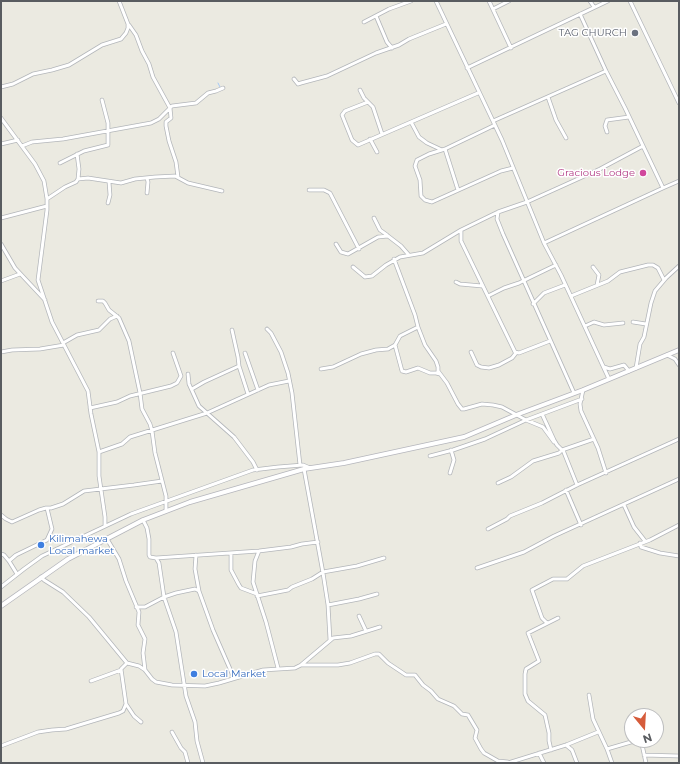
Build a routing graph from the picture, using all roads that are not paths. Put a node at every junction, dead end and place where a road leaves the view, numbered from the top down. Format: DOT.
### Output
graph roads {
  1 [pos="119,1"];
  2 [pos="411,1"];
  3 [pos="436,1"];
  4 [pos="489,1"];
  5 [pos="509,1"];
  6 [pos="590,1"];
  7 [pos="608,1"];
  8 [pos="630,1"];
  9 [pos="594,7"];
  10 [pos="493,9"];
  11 [pos="580,14"];
  12 [pos="376,16"];
  13 [pos="364,22"];
  14 [pos="128,24"];
  15 [pos="446,24"];
  16 [pos="392,48"];
  17 [pos="511,48"];
  18 [pos="467,68"];
  19 [pos="606,71"];
  20 [pos="294,80"];
  21 [pos="1,87"];
  22 [pos="223,88"];
  23 [pos="360,90"];
  24 [pos="478,92"];
  25 [pos="548,98"];
  26 [pos="102,100"];
  27 [pos="368,102"];
  28 [pos="679,103"];
  29 [pos="170,108"];
  30 [pos="629,117"];
  31 [pos="1,118"];
  32 [pos="493,121"];
  33 [pos="411,122"];
  34 [pos="495,126"];
  35 [pos="108,131"];
  36 [pos="607,132"];
  37 [pos="382,134"];
  38 [pos="566,138"];
  39 [pos="370,139"];
  40 [pos="18,140"];
  41 [pos="1,144"];
  42 [pos="22,146"];
  43 [pos="643,146"];
  44 [pos="444,150"];
  45 [pos="378,152"];
  46 [pos="77,154"];
  47 [pos="60,163"];
  48 [pos="513,168"];
  49 [pos="178,177"];
  50 [pos="147,178"];
  51 [pos="78,179"];
  52 [pos="679,181"];
  53 [pos="109,182"];
  54 [pos="662,188"];
  55 [pos="309,190"];
  56 [pos="458,190"];
  57 [pos="222,191"];
  58 [pos="147,193"];
  59 [pos="48,199"];
  60 [pos="527,202"];
  61 [pos="108,203"];
  62 [pos="47,206"];
  63 [pos="498,212"];
  64 [pos="1,218"];
  65 [pos="374,218"];
  66 [pos="461,230"];
  67 [pos="388,236"];
  68 [pos="1,244"];
  69 [pos="336,244"];
  70 [pos="544,244"];
  71 [pos="358,249"];
  72 [pos="408,254"];
  73 [pos="394,259"];
  74 [pos="556,266"];
  75 [pos="679,266"];
  76 [pos="352,267"];
  77 [pos="593,267"];
  78 [pos="20,274"];
  79 [pos="664,280"];
  80 [pos="1,281"];
  81 [pos="523,281"];
  82 [pos="456,282"];
  83 [pos="565,285"];
  84 [pos="597,285"];
  85 [pos="482,286"];
  86 [pos="488,296"];
  87 [pos="571,296"];
  88 [pos="45,300"];
  89 [pos="98,301"];
  90 [pos="533,304"];
  91 [pos="117,316"];
  92 [pos="633,322"];
  93 [pos="623,323"];
  94 [pos="646,324"];
  95 [pos="585,326"];
  96 [pos="418,327"];
  97 [pos="267,329"];
  98 [pos="232,330"];
  99 [pos="550,341"];
  100 [pos="64,344"];
  101 [pos="395,345"];
  102 [pos="679,350"];
  103 [pos="1,352"];
  104 [pos="471,352"];
  105 [pos="173,353"];
  106 [pos="245,353"];
  107 [pos="516,353"];
  108 [pos="667,355"];
  109 [pos="679,365"];
  110 [pos="239,366"];
  111 [pos="603,367"];
  112 [pos="636,368"];
  113 [pos="320,369"];
  114 [pos="629,371"];
  115 [pos="188,374"];
  116 [pos="440,374"];
  117 [pos="609,379"];
  118 [pos="289,381"];
  119 [pos="192,389"];
  120 [pos="258,390"];
  121 [pos="583,390"];
  122 [pos="140,393"];
  123 [pos="574,393"];
  124 [pos="248,394"];
  125 [pos="582,399"];
  126 [pos="90,408"];
  127 [pos="207,413"];
  128 [pos="542,414"];
  129 [pos="516,416"];
  130 [pos="526,420"];
  131 [pos="152,431"];
  132 [pos="594,439"];
  133 [pos="679,439"];
  134 [pos="554,442"];
  135 [pos="451,450"];
  136 [pos="562,450"];
  137 [pos="99,452"];
  138 [pos="430,456"];
  139 [pos="302,467"];
  140 [pos="257,470"];
  141 [pos="606,472"];
  142 [pos="450,474"];
  143 [pos="679,479"];
  144 [pos="162,481"];
  145 [pos="498,483"];
  146 [pos="577,485"];
  147 [pos="101,489"];
  148 [pos="566,490"];
  149 [pos="166,502"];
  150 [pos="624,505"];
  151 [pos="47,508"];
  152 [pos="166,511"];
  153 [pos="1,515"];
  154 [pos="144,520"];
  155 [pos="581,525"];
  156 [pos="679,525"];
  157 [pos="105,526"];
  158 [pos="488,529"];
  159 [pos="107,539"];
  160 [pos="645,541"];
  161 [pos="318,542"];
  162 [pos="640,543"];
  163 [pos="1,550"];
  164 [pos="259,551"];
  165 [pos="2,554"];
  166 [pos="231,554"];
  167 [pos="196,555"];
  168 [pos="679,556"];
  169 [pos="156,558"];
  170 [pos="384,558"];
  171 [pos="9,561"];
  172 [pos="477,568"];
  173 [pos="323,572"];
  174 [pos="17,574"];
  175 [pos="41,577"];
  176 [pos="1,587"];
  177 [pos="199,591"];
  178 [pos="377,594"];
  179 [pos="257,595"];
  180 [pos="164,597"];
  181 [pos="328,605"];
  182 [pos="1,606"];
  183 [pos="136,607"];
  184 [pos="359,616"];
  185 [pos="558,618"];
  186 [pos="547,623"];
  187 [pos="380,627"];
  188 [pos="366,631"];
  189 [pos="330,640"];
  190 [pos="127,663"];
  191 [pos="301,665"];
  192 [pos="278,668"];
  193 [pos="121,670"];
  194 [pos="145,670"];
  195 [pos="234,678"];
  196 [pos="91,681"];
  197 [pos="184,685"];
  198 [pos="589,695"];
  199 [pos="126,704"];
  200 [pos="141,722"];
  201 [pos="172,732"];
  202 [pos="598,732"];
  203 [pos="624,744"];
  204 [pos="566,745"];
  205 [pos="1,746"];
  206 [pos="643,748"];
  207 [pos="607,749"];
  208 [pos="550,750"];
  209 [pos="539,753"];
  210 [pos="644,755"];
  211 [pos="679,756"];
  212 [pos="188,763"];
  213 [pos="203,763"];
  214 [pos="508,763"];
  215 [pos="544,763"];
  216 [pos="577,763"];
  217 [pos="612,763"];
  218 [pos="646,763"];
  1 -- 14 [label="street"];
  2 -- 12 [label="street"];
  3 -- 15 [label="street"];
  4 -- 10 [label="street"];
  5 -- 10 [label="street"];
  6 -- 9 [label="street"];
  7 -- 9 [label="street"];
  8 -- 28 [label="street"];
  9 -- 11 [label="street"];
  10 -- 17 [label="street"];
  11 -- 17 [label="street"];
  11 -- 19 [label="street"];
  12 -- 13 [label="street"];
  12 -- 16 [label="street"];
  14 -- 21 [label="street"];
  14 -- 29 [label="street"];
  15 -- 16 [label="street"];
  15 -- 18 [label="street"];
  16 -- 20 [label="street"];
  17 -- 18 [label="street"];
  18 -- 24 [label="street"];
  19 -- 25 [label="street"];
  19 -- 30 [label="street"];
  22 -- 29 [label="street"];
  23 -- 27 [label="street"];
  24 -- 32 [label="street"];
  24 -- 33 [label="street"];
  25 -- 32 [label="street"];
  25 -- 38 [label="street"];
  26 -- 35 [label="street"];
  27 -- 37 [label="street"];
  27 -- 39 [label="street"];
  29 -- 35 [label="street"];
  29 -- 49 [label="street"];
  30 -- 36 [label="street"];
  30 -- 43 [label="street"];
  31 -- 40 [label="street"];
  32 -- 34 [label="street"];
  33 -- 37 [label="street"];
  33 -- 44 [label="street"];
  34 -- 44 [label="street"];
  34 -- 48 [label="street"];
  35 -- 42 [label="street"];
  35 -- 46 [label="street"];
  37 -- 39 [label="street"];
  39 -- 45 [label="street"];
  40 -- 41 [label="street"];
  40 -- 42 [label="street"];
  42 -- 59 [label="street"];
  43 -- 54 [label="street"];
  43 -- 60 [label="street"];
  44 -- 56 [label="street"];
  44 -- 56 [label="street"];
  46 -- 47 [label="street"];
  46 -- 51 [label="street"];
  48 -- 56 [label="street"];
  48 -- 60 [label="street"];
  49 -- 50 [label="street"];
  49 -- 57 [label="street"];
  50 -- 53 [label="street"];
  50 -- 58 [label="street"];
  51 -- 53 [label="street"];
  51 -- 59 [label="street"];
  52 -- 54 [label="street"];
  53 -- 61 [label="street"];
  54 -- 70 [label="street"];
  55 -- 71 [label="street"];
  59 -- 62 [label="street"];
  60 -- 63 [label="street"];
  60 -- 70 [label="street"];
  62 -- 64 [label="street"];
  62 -- 88 [label="street"];
  63 -- 66 [label="street"];
  63 -- 81 [label="street"];
  65 -- 67 [label="street"];
  66 -- 72 [label="street"];
  66 -- 85 [label="street"];
  67 -- 71 [label="street"];
  67 -- 72 [label="street"];
  68 -- 78 [label="street"];
  69 -- 71 [label="street"];
  70 -- 74 [label="street"];
  72 -- 73 [label="street"];
  73 -- 76 [label="street"];
  73 -- 96 [label="street"];
  74 -- 81 [label="street"];
  74 -- 83 [label="street"];
  75 -- 79 [label="street"];
  77 -- 84 [label="street"];
  78 -- 80 [label="street"];
  78 -- 88 [label="street"];
  79 -- 84 [label="street"];
  79 -- 94 [label="street"];
  81 -- 86 [label="street"];
  81 -- 90 [label="street"];
  82 -- 85 [label="street"];
  83 -- 87 [label="street"];
  83 -- 90 [label="street"];
  84 -- 87 [label="street"];
  85 -- 86 [label="street"];
  86 -- 107 [label="street"];
  87 -- 95 [label="street"];
  88 -- 100 [label="street"];
  89 -- 91 [label="street"];
  90 -- 99 [label="street"];
  91 -- 100 [label="street"];
  91 -- 122 [label="street"];
  92 -- 94 [label="street"];
  93 -- 95 [label="street"];
  94 -- 112 [label="street"];
  95 -- 111 [label="street"];
  96 -- 101 [label="street"];
  96 -- 116 [label="street"];
  97 -- 118 [label="street"];
  98 -- 110 [label="street"];
  99 -- 107 [label="street"];
  99 -- 123 [label="street"];
  100 -- 103 [label="street"];
  100 -- 126 [label="street"];
  101 -- 113 [label="street"];
  101 -- 116 [label="street"];
  102 -- 108 [label="main road"];
  104 -- 107 [label="street"];
  105 -- 122 [label="street"];
  106 -- 120 [label="street"];
  108 -- 109 [label="street"];
  108 -- 112 [label="main road"];
  110 -- 119 [label="street"];
  110 -- 124 [label="street"];
  111 -- 114 [label="street"];
  111 -- 117 [label="street"];
  112 -- 114 [label="main road"];
  114 -- 117 [label="main road"];
  115 -- 119 [label="street"];
  116 -- 129 [label="street"];
  117 -- 121 [label="main road"];
  118 -- 120 [label="street"];
  118 -- 139 [label="street"];
  119 -- 127 [label="street"];
  120 -- 124 [label="street"];
  121 -- 123 [label="main road"];
  121 -- 125 [label="street"];
  122 -- 126 [label="street"];
  122 -- 131 [label="street"];
  123 -- 129 [label="main road"];
  124 -- 127 [label="street"];
  125 -- 128 [label="street"];
  125 -- 132 [label="street"];
  126 -- 137 [label="street"];
  127 -- 131 [label="street"];
  127 -- 140 [label="street"];
  128 -- 130 [label="street"];
  128 -- 134 [label="street"];
  129 -- 130 [label="street"];
  129 -- 139 [label="main road"];
  130 -- 134 [label="street"];
  130 -- 135 [label="street"];
  131 -- 137 [label="street"];
  131 -- 144 [label="street"];
  132 -- 136 [label="street"];
  132 -- 141 [label="street"];
  133 -- 141 [label="street"];
  134 -- 136 [label="street"];
  135 -- 138 [label="street"];
  135 -- 142 [label="street"];
  136 -- 145 [label="street"];
  136 -- 146 [label="street"];
  137 -- 147 [label="street"];
  139 -- 140 [label="street"];
  139 -- 152 [label="main road"];
  139 -- 161 [label="street"];
  140 -- 149 [label="street"];
  141 -- 146 [label="street"];
  143 -- 150 [label="street"];
  144 -- 147 [label="street"];
  144 -- 149 [label="street"];
  146 -- 148 [label="street"];
  147 -- 151 [label="street"];
  147 -- 157 [label="street"];
  148 -- 155 [label="street"];
  148 -- 158 [label="street"];
  149 -- 152 [label="street"];
  149 -- 157 [label="street"];
  150 -- 155 [label="street"];
  150 -- 160 [label="street"];
  151 -- 153 [label="street"];
  151 -- 171 [label="street"];
  152 -- 154 [label="main road"];
  154 -- 159 [label="main road"];
  154 -- 169 [label="street"];
  155 -- 172 [label="street"];
  156 -- 160 [label="street"];
  157 -- 174 [label="street"];
  159 -- 175 [label="main road"];
  159 -- 183 [label="street"];
  160 -- 162 [label="street"];
  161 -- 164 [label="street"];
  161 -- 173 [label="street"];
  162 -- 168 [label="street"];
  162 -- 186 [label="street"];
  163 -- 165 [label="street"];
  164 -- 166 [label="street"];
  164 -- 179 [label="street"];
  165 -- 171 [label="street"];
  166 -- 167 [label="street"];
  166 -- 179 [label="street"];
  167 -- 169 [label="street"];
  167 -- 177 [label="street"];
  169 -- 180 [label="street"];
  170 -- 173 [label="street"];
  171 -- 174 [label="street"];
  173 -- 179 [label="street"];
  173 -- 181 [label="street"];
  174 -- 176 [label="street"];
  175 -- 182 [label="main road"];
  175 -- 190 [label="street"];
  177 -- 180 [label="street"];
  177 -- 195 [label="street"];
  178 -- 181 [label="street"];
  179 -- 192 [label="street"];
  180 -- 183 [label="street"];
  180 -- 197 [label="street"];
  181 -- 189 [label="street"];
  183 -- 194 [label="street"];
  184 -- 188 [label="street"];
  185 -- 186 [label="street"];
  186 -- 208 [label="street"];
  187 -- 188 [label="street"];
  188 -- 189 [label="street"];
  189 -- 191 [label="street"];
  190 -- 193 [label="street"];
  190 -- 194 [label="street"];
  191 -- 192 [label="street"];
  191 -- 214 [label="street"];
  192 -- 195 [label="street"];
  193 -- 196 [label="street"];
  193 -- 199 [label="street"];
  194 -- 197 [label="street"];
  195 -- 197 [label="street"];
  197 -- 213 [label="street"];
  198 -- 202 [label="street"];
  199 -- 200 [label="street"];
  199 -- 205 [label="street"];
  201 -- 212 [label="street"];
  202 -- 204 [label="street"];
  202 -- 207 [label="street"];
  203 -- 207 [label="street"];
  204 -- 208 [label="street"];
  204 -- 216 [label="street"];
  206 -- 210 [label="street"];
  207 -- 217 [label="street"];
  208 -- 209 [label="street"];
  209 -- 214 [label="street"];
  209 -- 215 [label="street"];
  210 -- 211 [label="street"];
  210 -- 218 [label="street"];
}
